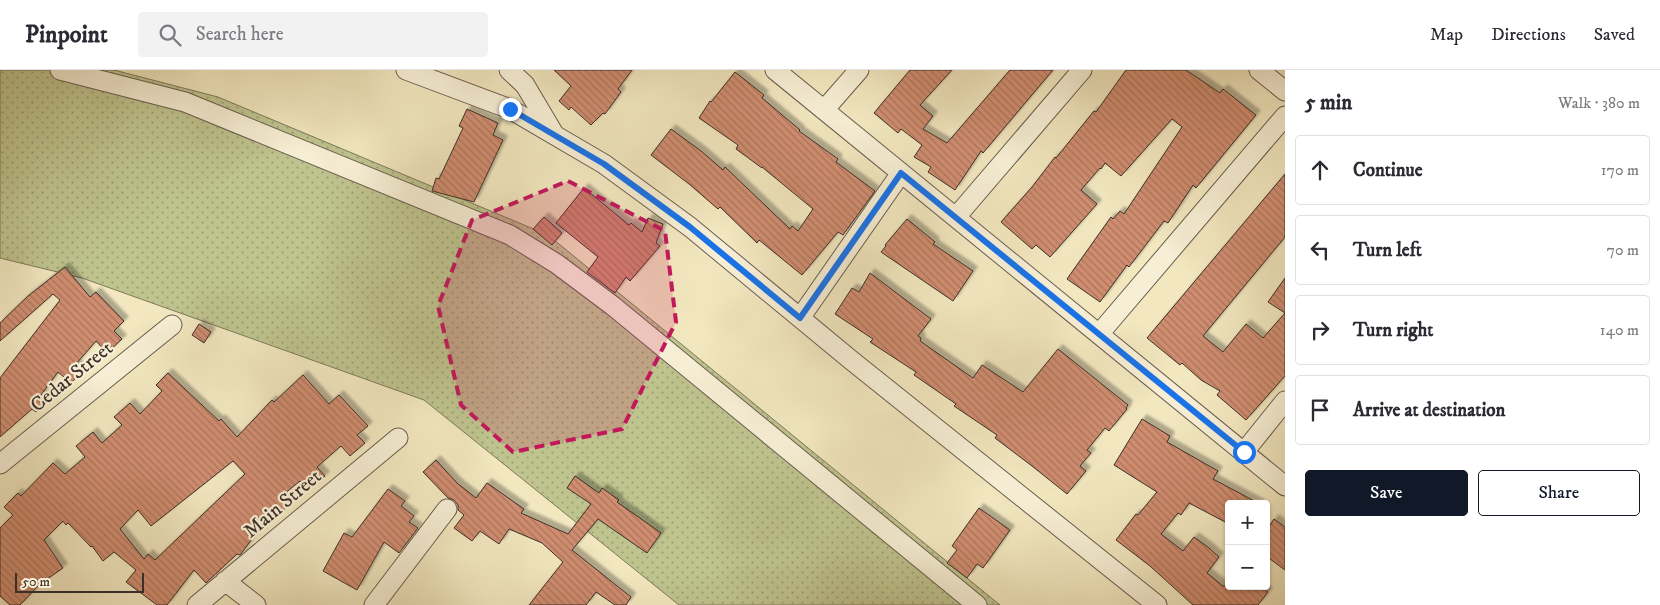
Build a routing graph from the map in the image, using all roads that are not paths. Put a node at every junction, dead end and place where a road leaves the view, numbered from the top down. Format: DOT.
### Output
graph roads {
  1 [pos="60,70"];
  2 [pos="406,70"];
  3 [pos="508,70"];
  4 [pos="775,70"];
  5 [pos="859,70"];
  6 [pos="1082,70"];
  7 [pos="1260,70"];
  8 [pos="1285,91"];
  9 [pos="824,110"];
  10 [pos="1285,116"];
  11 [pos="555,136"];
  12 [pos="901,173"];
  13 [pos="956,217"];
  14 [pos="800,318"];
  15 [pos="172,325"];
  16 [pos="1099,334"];
  17 [pos="1285,401"];
  18 [pos="398,438"];
  19 [pos="1244,452"];
  20 [pos="0,464"];
  21 [pos="1285,486"];
  22 [pos="447,509"];
  23 [pos="225,581"];
  24 [pos="197,605"];
  25 [pos="256,605"];
  26 [pos="374,605"];
  27 [pos="977,605"];
  28 [pos="1157,605"];
  1 -- 27 [label="street"];
  2 -- 11 [label="street"];
  3 -- 11 [label="street"];
  4 -- 9 [label="street"];
  5 -- 9 [label="street"];
  6 -- 13 [label="street"];
  7 -- 8 [label="street"];
  9 -- 12 [label="street"];
  10 -- 16 [label="street"];
  11 -- 14 [label="street"];
  12 -- 13 [label="street"];
  12 -- 14 [label="street"];
  13 -- 16 [label="street"];
  14 -- 28 [label="street"];
  15 -- 20 [label="street, Cedar Street"];
  16 -- 19 [label="street"];
  17 -- 19 [label="street"];
  18 -- 23 [label="street, Main Street"];
  19 -- 21 [label="street"];
  22 -- 26 [label="street"];
  23 -- 24 [label="street, Main Street"];
  23 -- 25 [label="street"];
}
